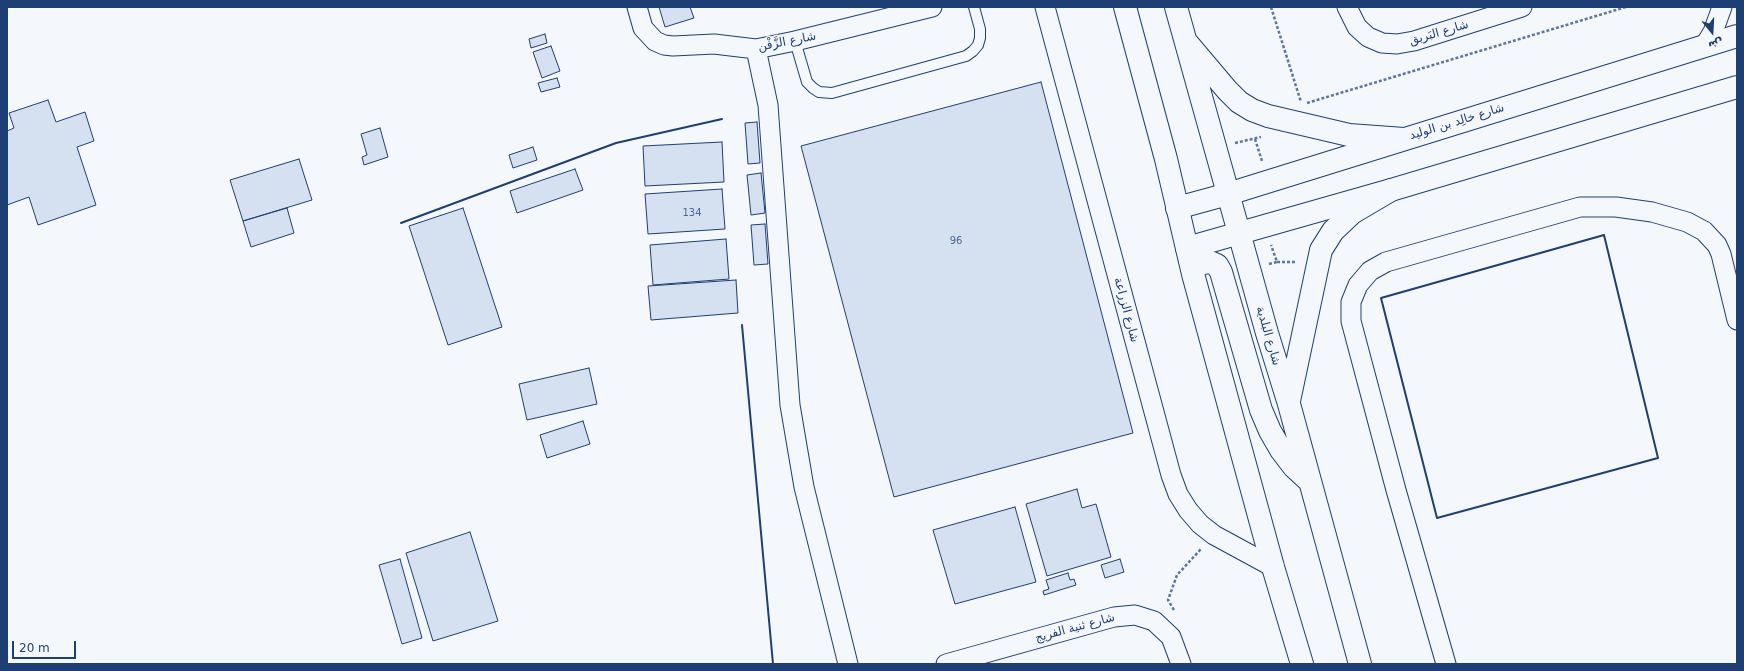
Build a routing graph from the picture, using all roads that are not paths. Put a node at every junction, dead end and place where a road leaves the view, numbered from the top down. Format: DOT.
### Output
graph roads {
  1 [pos="636,7"];
  2 [pos="932,7"];
  3 [pos="974,7"];
  4 [pos="1045,7"];
  5 [pos="1125,7"];
  6 [pos="1176,7"];
  7 [pos="1347,7"];
  8 [pos="1522,7"];
  9 [pos="1722,7"];
  10 [pos="1737,36"];
  11 [pos="1185,40"];
  12 [pos="795,41"];
  13 [pos="1705,46"];
  14 [pos="756,49"];
  15 [pos="1737,87"];
  16 [pos="1404,139"];
  17 [pos="1391,190"];
  18 [pos="1228,194"];
  19 [pos="1177,208"];
  20 [pos="1239,232"];
  21 [pos="1187,248"];
  22 [pos="1193,274"];
  23 [pos="1737,320"];
  24 [pos="1289,404"];
  25 [pos="1310,482"];
  26 [pos="1273,566"];
  27 [pos="848,664"];
  28 [pos="946,664"];
  29 [pos="1181,664"];
  30 [pos="1302,664"];
  31 [pos="1360,664"];
  32 [pos="1446,664"];
  1 -- 14 [label="street, شارع الزَّفْن"];
  2 -- 12 [label="street, شارع الزَّفْن"];
  3 -- 12 [label="lane"];
  4 -- 26 [label="street, شارع الزراعة"];
  5 -- 19 [label="main road"];
  6 -- 11 [label="main road, شارع البلدية"];
  7 -- 8 [label="street, شارع البَريق"];
  9 -- 13 [label="street"];
  10 -- 13 [label="main road, شارع خالِد بن الوليد"];
  11 -- 16 [label="main road"];
  11 -- 18 [label="main road, شارع البلدية"];
  12 -- 14 [label="street, شارع الزَّفْن"];
  13 -- 16 [label="main road, شارع خالِد بن الوليد"];
  14 -- 27 [label="street"];
  15 -- 17 [label="main road"];
  16 -- 18 [label="main road, شارع خالِد بن الوليد"];
  17 -- 20 [label="main road"];
  17 -- 24 [label="main road"];
  18 -- 19 [label="main road, شارع خالِد بن الوليد"];
  18 -- 20 [label="main road, شارع البلدية"];
  19 -- 21 [label="main road"];
  20 -- 21 [label="main road"];
  20 -- 24 [label="main road, شارع البلدية"];
  21 -- 22 [label="main road"];
  22 -- 25 [label="main road"];
  22 -- 26 [label="main road"];
  23 -- 32 [label="street"];
  24 -- 25 [label="main road, شارع البلدية"];
  25 -- 31 [label="main road, شارع البلدية"];
  26 -- 30 [label="main road"];
  28 -- 29 [label="street, شارع ثنية الفريج"];
}
